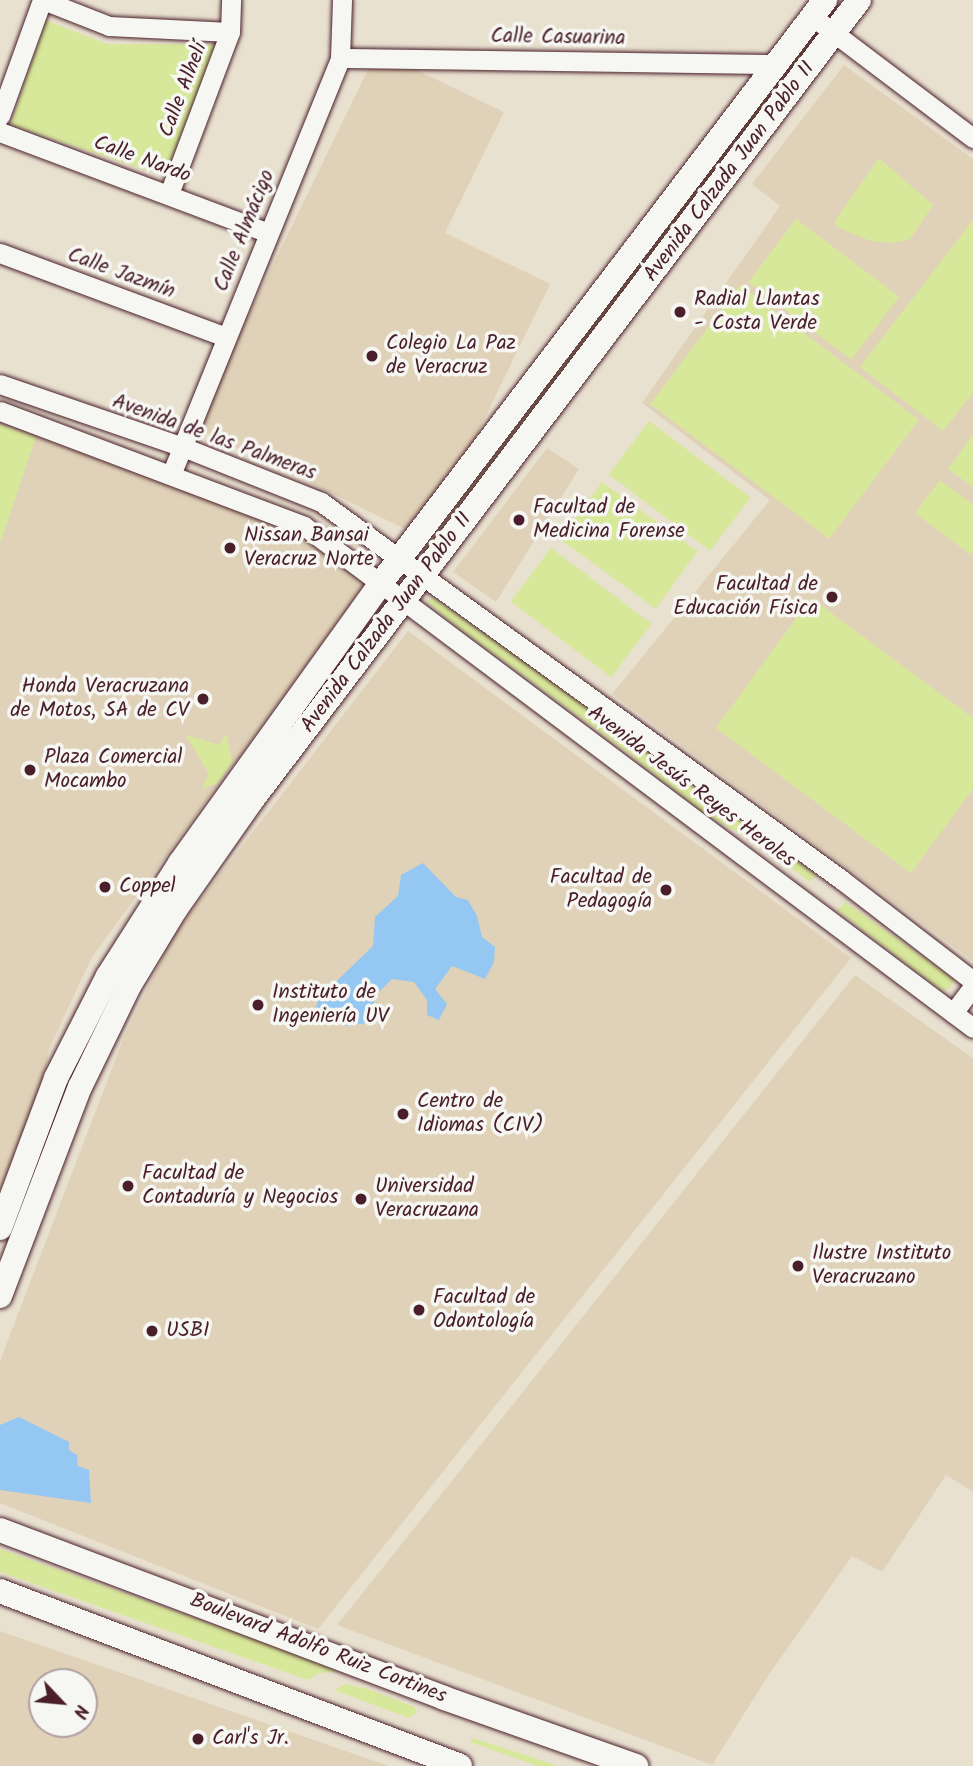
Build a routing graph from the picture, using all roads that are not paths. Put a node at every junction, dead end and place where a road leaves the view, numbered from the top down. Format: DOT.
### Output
graph roads {
  1 [pos="42,0"];
  2 [pos="231,0"];
  3 [pos="342,0"];
  4 [pos="859,0"];
  5 [pos="819,8"];
  6 [pos="230,32"];
  7 [pos="835,33"];
  8 [pos="341,58"];
  9 [pos="775,64"];
  10 [pos="0,116"];
  11 [pos="0,132"];
  12 [pos="973,138"];
  13 [pos="169,194"];
  14 [pos="268,233"];
  15 [pos="0,253"];
  16 [pos="226,337"];
  17 [pos="0,384"];
  18 [pos="0,411"];
  19 [pos="183,447"];
  20 [pos="171,475"];
  21 [pos="399,560"];
  22 [pos="422,577"];
  23 [pos="381,583"];
  24 [pos="404,600"];
  25 [pos="242,794"];
  26 [pos="973,983"];
  27 [pos="953,1013"];
  28 [pos="972,1025"];
  29 [pos="56,1078"];
  30 [pos="80,1087"];
  31 [pos="0,1228"];
  32 [pos="0,1296"];
  33 [pos="0,1530"];
  34 [pos="0,1591"];
  35 [pos="460,1766"];
  36 [pos="636,1766"];
  1 -- 6 [label="street"];
  1 -- 10 [label="street"];
  2 -- 6 [label="street, Calle Alhelí"];
  3 -- 8 [label="street, Calle Almácigo"];
  4 -- 7 [label="main road, Avenida Calzada Juan Pablo II"];
  5 -- 7 [label="street"];
  5 -- 9 [label="main road, Avenida Calzada Juan Pablo II"];
  6 -- 13 [label="street, Calle Alhelí"];
  7 -- 12 [label="street"];
  7 -- 22 [label="main road, Avenida Calzada Juan Pablo II"];
  8 -- 9 [label="street, Calle Casuarina"];
  8 -- 14 [label="street, Calle Almácigo"];
  9 -- 21 [label="main road, Avenida Calzada Juan Pablo II"];
  11 -- 13 [label="street, Calle Nardo"];
  13 -- 14 [label="street, Calle Nardo"];
  14 -- 16 [label="street, Calle Almácigo"];
  15 -- 16 [label="street, Calle Jazmín"];
  16 -- 19 [label="street, Calle Almácigo"];
  17 -- 19 [label="street, Avenida de las Palmeras"];
  18 -- 20 [label="street"];
  19 -- 20 [label="street, Calle Almácigo"];
  19 -- 21 [label="street, Avenida de las Palmeras"];
  20 -- 23 [label="street"];
  21 -- 22 [label="street, Avenida Jesús Reyes Heroles"];
  21 -- 23 [label="main road, Avenida Calzada Juan Pablo II"];
  22 -- 24 [label="main road, Avenida Calzada Juan Pablo II"];
  22 -- 26 [label="street, Avenida Jesús Reyes Heroles"];
  23 -- 24 [label="street, Avenida Jesús Reyes Heroles"];
  23 -- 25 [label="main road, Avenida Calzada Juan Pablo II"];
  24 -- 25 [label="main road, Avenida Calzada Juan Pablo II"];
  24 -- 27 [label="street, Avenida Jesús Reyes Heroles"];
  25 -- 29 [label="main road, Avenida Calzada Juan Pablo II"];
  25 -- 30 [label="main road, Avenida Calzada Juan Pablo II"];
  26 -- 27 [label="street"];
  27 -- 28 [label="street, Avenida Jesús Reyes Heroles"];
  29 -- 30 [label="main road"];
  29 -- 31 [label="main road, Avenida Calzada Juan Pablo II"];
  30 -- 32 [label="main road, Avenida Calzada Juan Pablo II"];
  33 -- 36 [label="main road, Boulevard Adolfo Ruiz Cortines"];
  34 -- 35 [label="main road"];
}
